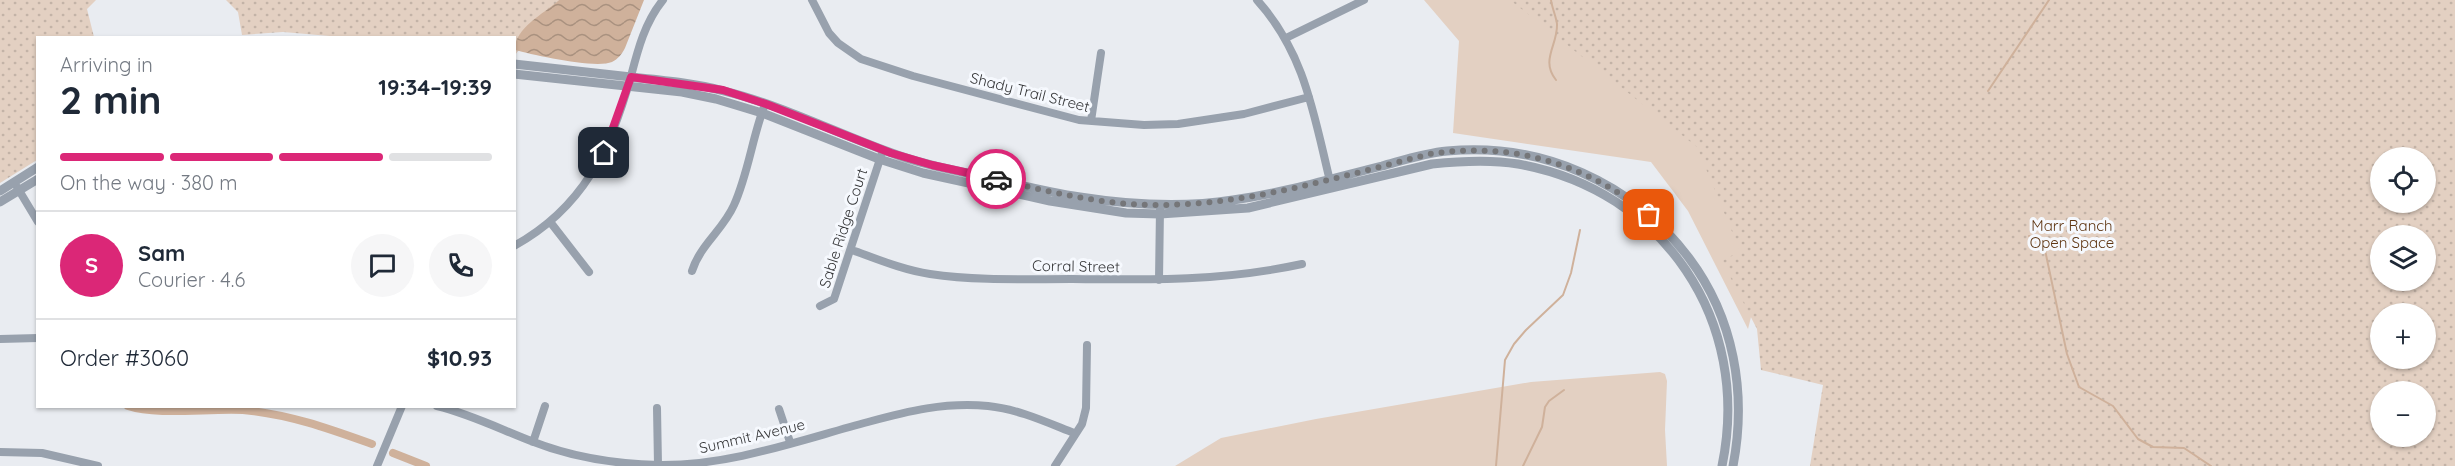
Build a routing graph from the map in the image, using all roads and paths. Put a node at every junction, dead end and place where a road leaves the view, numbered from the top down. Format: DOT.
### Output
graph roads {
  1 [pos="663,0"];
  2 [pos="812,0"];
  3 [pos="1257,0"];
  4 [pos="1364,0"];
  5 [pos="1286,38"];
  6 [pos="1101,53"];
  7 [pos="516,64"];
  8 [pos="516,74"];
  9 [pos="629,82"];
  10 [pos="1309,97"];
  11 [pos="764,108"];
  12 [pos="1091,121"];
  13 [pos="881,154"];
  14 [pos="36,169"];
  15 [pos="36,180"];
  16 [pos="1331,184"];
  17 [pos="18,187"];
  18 [pos="0,191"];
  19 [pos="0,202"];
  20 [pos="1160,210"];
  21 [pos="36,218"];
  22 [pos="551,223"];
  23 [pos="516,245"];
  24 [pos="852,250"];
  25 [pos="1302,264"];
  26 [pos="692,271"];
  27 [pos="589,272"];
  28 [pos="1159,280"];
  29 [pos="820,306"];
  30 [pos="36,338"];
  31 [pos="0,339"];
  32 [pos="1087,345"];
  33 [pos="545,405"];
  34 [pos="401,408"];
  35 [pos="446,408"];
  36 [pos="657,408"];
  37 [pos="779,409"];
  38 [pos="1074,433"];
  39 [pos="533,442"];
  40 [pos="790,442"];
  41 [pos="0,452"];
  42 [pos="88,465"];
  43 [pos="658,465"];
  44 [pos="98,466"];
  45 [pos="377,466"];
  46 [pos="1055,466"];
  47 [pos="1722,466"];
  48 [pos="1733,466"];
  1 -- 9 [label="street"];
  2 -- 12 [label="street, Shady Trail Street"];
  3 -- 5 [label="street"];
  4 -- 5 [label="street"];
  5 -- 10 [label="street"];
  6 -- 12 [label="street"];
  7 -- 9 [label="street"];
  8 -- 9 [label="street"];
  9 -- 11 [label="street"];
  9 -- 22 [label="street"];
  10 -- 12 [label="street, Shady Trail Street"];
  10 -- 16 [label="street"];
  11 -- 13 [label="street"];
  11 -- 26 [label="street"];
  13 -- 20 [label="street"];
  13 -- 24 [label="street, Sable Ridge Court"];
  14 -- 17 [label="street"];
  15 -- 17 [label="street"];
  16 -- 20 [label="street"];
  16 -- 47 [label="street"];
  16 -- 48 [label="street"];
  17 -- 18 [label="street"];
  17 -- 19 [label="street"];
  17 -- 21 [label="street"];
  20 -- 28 [label="street"];
  22 -- 23 [label="street"];
  22 -- 27 [label="street"];
  24 -- 28 [label="street, Corral Street"];
  24 -- 29 [label="street, Sable Ridge Court"];
  25 -- 28 [label="street, Corral Street"];
  30 -- 31 [label="street"];
  32 -- 38 [label="street"];
  33 -- 39 [label="street"];
  34 -- 45 [label="street"];
  35 -- 39 [label="street, Summit Avenue"];
  36 -- 43 [label="street"];
  37 -- 40 [label="street"];
  38 -- 40 [label="street, Summit Avenue"];
  38 -- 46 [label="street"];
  39 -- 43 [label="street, Summit Avenue"];
  40 -- 43 [label="street, Summit Avenue"];
  41 -- 42 [label="street"];
  42 -- 44 [label="street"];
}
